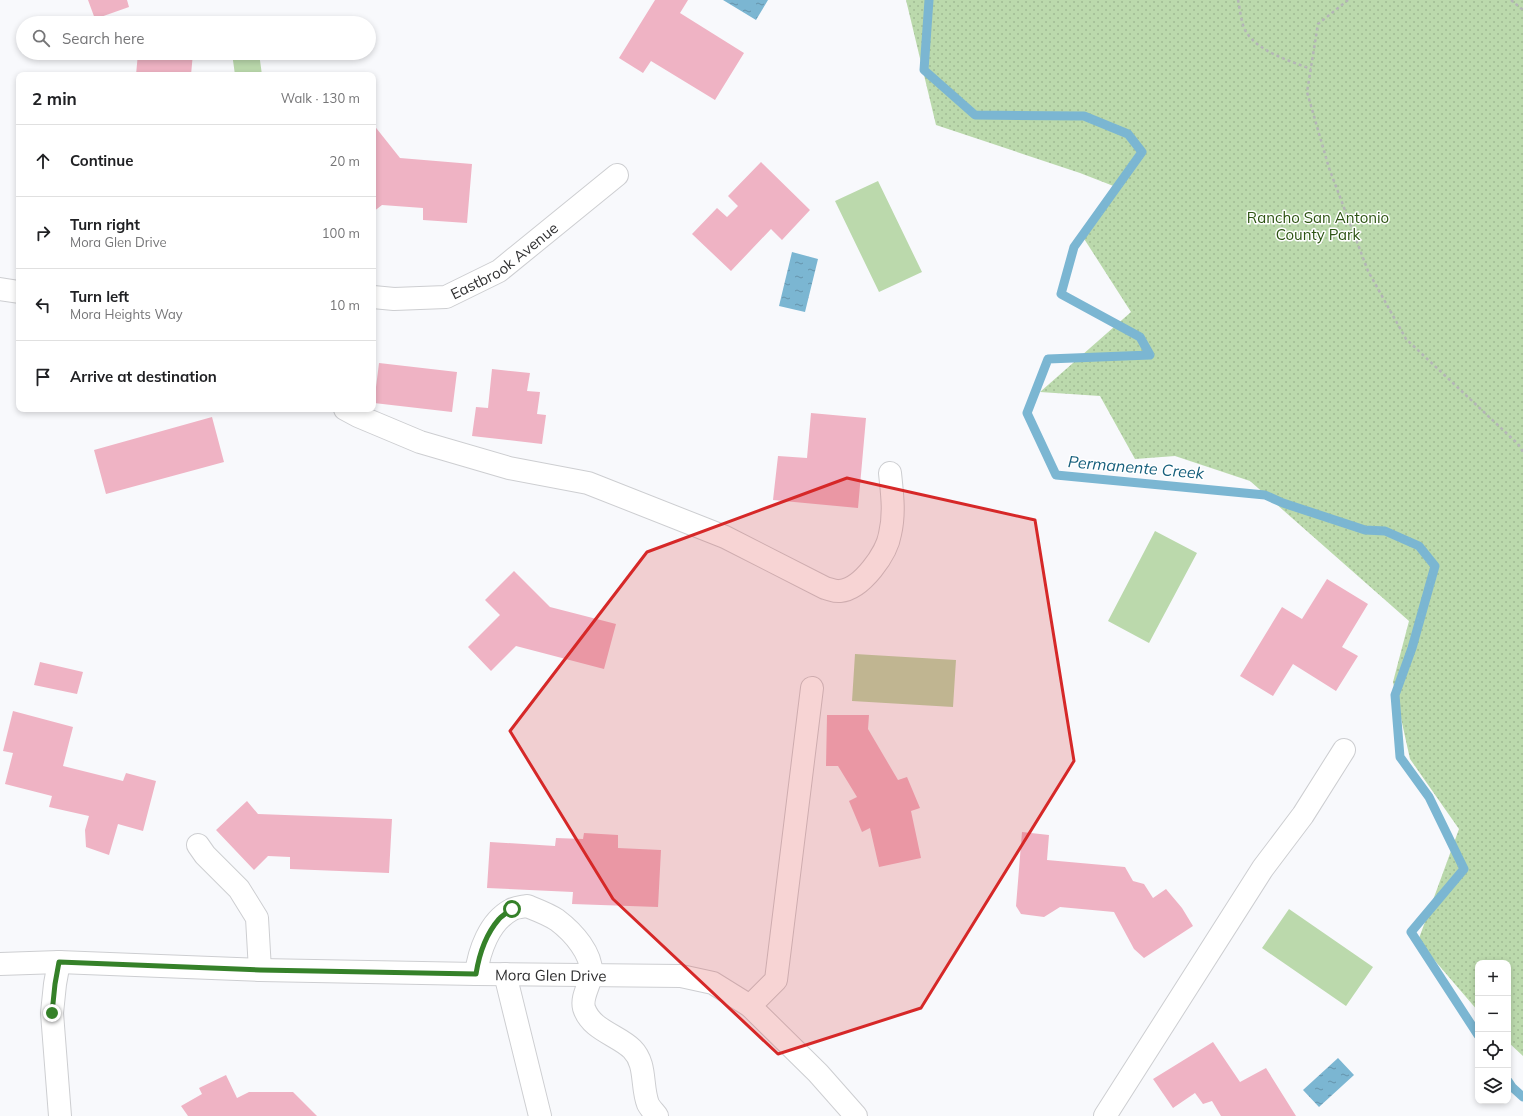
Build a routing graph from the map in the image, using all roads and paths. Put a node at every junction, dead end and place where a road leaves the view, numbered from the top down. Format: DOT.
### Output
graph roads {
  1 [pos="1238,0"];
  2 [pos="1348,0"];
  3 [pos="1511,0"];
  4 [pos="1523,10"];
  5 [pos="1311,69"];
  6 [pos="617,175"];
  7 [pos="0,289"];
  8 [pos="16,292"];
  9 [pos="376,297"];
  10 [pos="351,412"];
  11 [pos="1523,452"];
  12 [pos="890,473"];
  13 [pos="812,688"];
  14 [pos="1344,750"];
  15 [pos="198,845"];
  16 [pos="59,962"];
  17 [pos="0,964"];
  18 [pos="260,970"];
  19 [pos="476,974"];
  20 [pos="505,974"];
  21 [pos="591,975"];
  22 [pos="750,1006"];
  23 [pos="60,1116"];
  24 [pos="540,1116"];
  25 [pos="657,1116"];
  26 [pos="856,1116"];
  27 [pos="1105,1116"];
  1 -- 5 [label="path"];
  2 -- 5 [label="path"];
  3 -- 4 [label="path"];
  5 -- 11 [label="path"];
  6 -- 9 [label="street, Eastbrook Avenue"];
  7 -- 8 [label="street"];
  10 -- 12 [label="street"];
  13 -- 22 [label="street"];
  14 -- 27 [label="street"];
  15 -- 18 [label="street"];
  16 -- 17 [label="street, Mora Glen Drive"];
  16 -- 18 [label="street, Mora Glen Drive"];
  16 -- 23 [label="street"];
  18 -- 19 [label="street, Mora Glen Drive"];
  19 -- 20 [label="street, Mora Glen Drive"];
  19 -- 21 [label="street"];
  20 -- 21 [label="street, Mora Glen Drive"];
  20 -- 24 [label="street"];
  21 -- 22 [label="street, Mora Glen Drive"];
  21 -- 25 [label="street"];
  22 -- 26 [label="street, Mora Glen Drive"];
}
